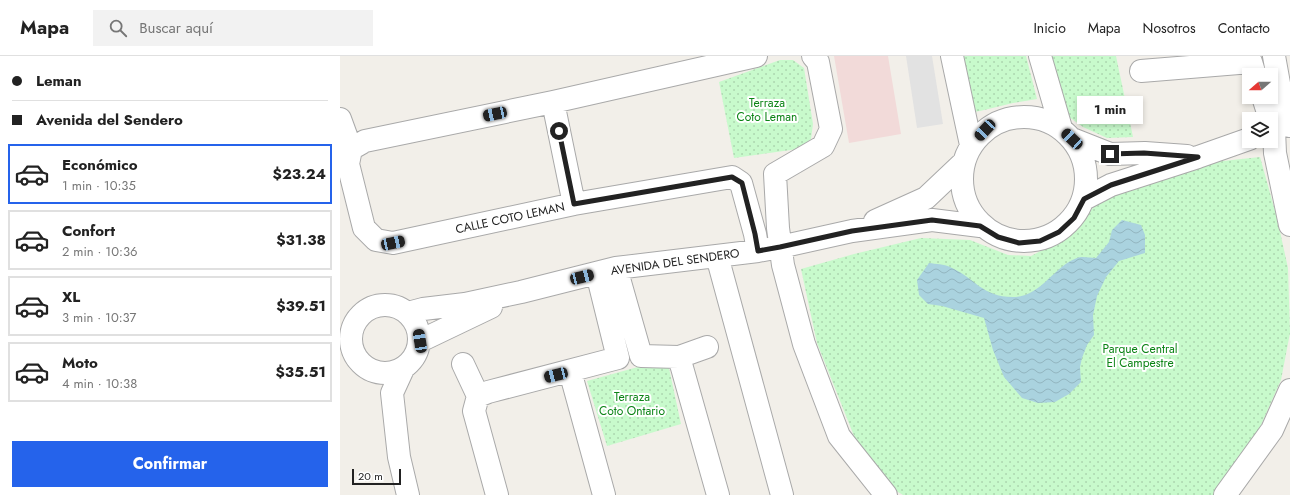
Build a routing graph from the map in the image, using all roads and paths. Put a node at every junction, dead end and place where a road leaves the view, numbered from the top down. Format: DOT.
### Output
graph roads {
  1 [pos="756,56"];
  2 [pos="813,56"];
  3 [pos="952,56"];
  4 [pos="1040,56"];
  5 [pos="1274,56"];
  6 [pos="1168,62"];
  7 [pos="1253,68"];
  8 [pos="1141,71"];
  9 [pos="553,102"];
  10 [pos="340,119"];
  11 [pos="1278,126"];
  12 [pos="1066,134"];
  13 [pos="1242,141"];
  14 [pos="351,148"];
  15 [pos="1276,148"];
  16 [pos="967,154"];
  17 [pos="1198,157"];
  18 [pos="1084,199"];
  19 [pos="574,204"];
  20 [pos="1290,225"];
  21 [pos="980,226"];
  22 [pos="852,231"];
  23 [pos="780,247"];
  24 [pos="758,251"];
  25 [pos="717,256"];
  26 [pos="606,271"];
  27 [pos="521,292"];
  28 [pos="408,313"];
  29 [pos="346,331"];
  30 [pos="420,341"];
  31 [pos="707,347"];
  32 [pos="347,354"];
  33 [pos="679,356"];
  34 [pos="463,364"];
  35 [pos="403,369"];
  36 [pos="570,371"];
  37 [pos="374,372"];
  38 [pos="1290,390"];
  39 [pos="478,396"];
  40 [pos="399,457"];
  41 [pos="408,495"];
  42 [pos="497,495"];
  43 [pos="604,495"];
  44 [pos="718,495"];
  45 [pos="782,495"];
  46 [pos="886,495"];
  47 [pos="1225,495"];
  1 -- 9 [label="street"];
  2 -- 23 [label="street"];
  3 -- 16 [label="street"];
  4 -- 12 [label="street"];
  5 -- 11 [label="street"];
  6 -- 7 [label="street"];
  6 -- 8 [label="street"];
  9 -- 14 [label="street"];
  9 -- 19 [label="street"];
  10 -- 14 [label="street, CALLE COTO LEMAN"];
  12 -- 16 [label="street"];
  12 -- 17 [label="street"];
  12 -- 18 [label="street"];
  13 -- 17 [label="street"];
  14 -- 19 [label="street, CALLE COTO LEMAN"];
  15 -- 20 [label="street"];
  16 -- 21 [label="street"];
  16 -- 22 [label="street, AVENIDA DEL SENDERO"];
  17 -- 18 [label="street"];
  18 -- 21 [label="street"];
  19 -- 24 [label="street, CALLE COTO LEMAN"];
  21 -- 22 [label="street, AVENIDA DEL SENDERO"];
  22 -- 23 [label="street, AVENIDA DEL SENDERO"];
  23 -- 24 [label="street, AVENIDA DEL SENDERO"];
  23 -- 46 [label="street"];
  24 -- 25 [label="street, AVENIDA DEL SENDERO"];
  25 -- 26 [label="street, AVENIDA DEL SENDERO"];
  25 -- 45 [label="street"];
  26 -- 27 [label="street, AVENIDA DEL SENDERO"];
  26 -- 33 [label="street"];
  26 -- 36 [label="street"];
  27 -- 28 [label="street, AVENIDA DEL SENDERO"];
  27 -- 30 [label="street, AVENIDA DEL SENDERO"];
  28 -- 29 [label="street"];
  28 -- 30 [label="street"];
  29 -- 32 [label="street"];
  30 -- 35 [label="street"];
  31 -- 33 [label="street"];
  32 -- 37 [label="street"];
  33 -- 44 [label="street"];
  34 -- 39 [label="street"];
  35 -- 37 [label="street"];
  35 -- 40 [label="street"];
  36 -- 39 [label="street"];
  36 -- 43 [label="street"];
  37 -- 40 [label="street"];
  38 -- 47 [label="street"];
  39 -- 42 [label="street"];
  40 -- 41 [label="street"];
}
